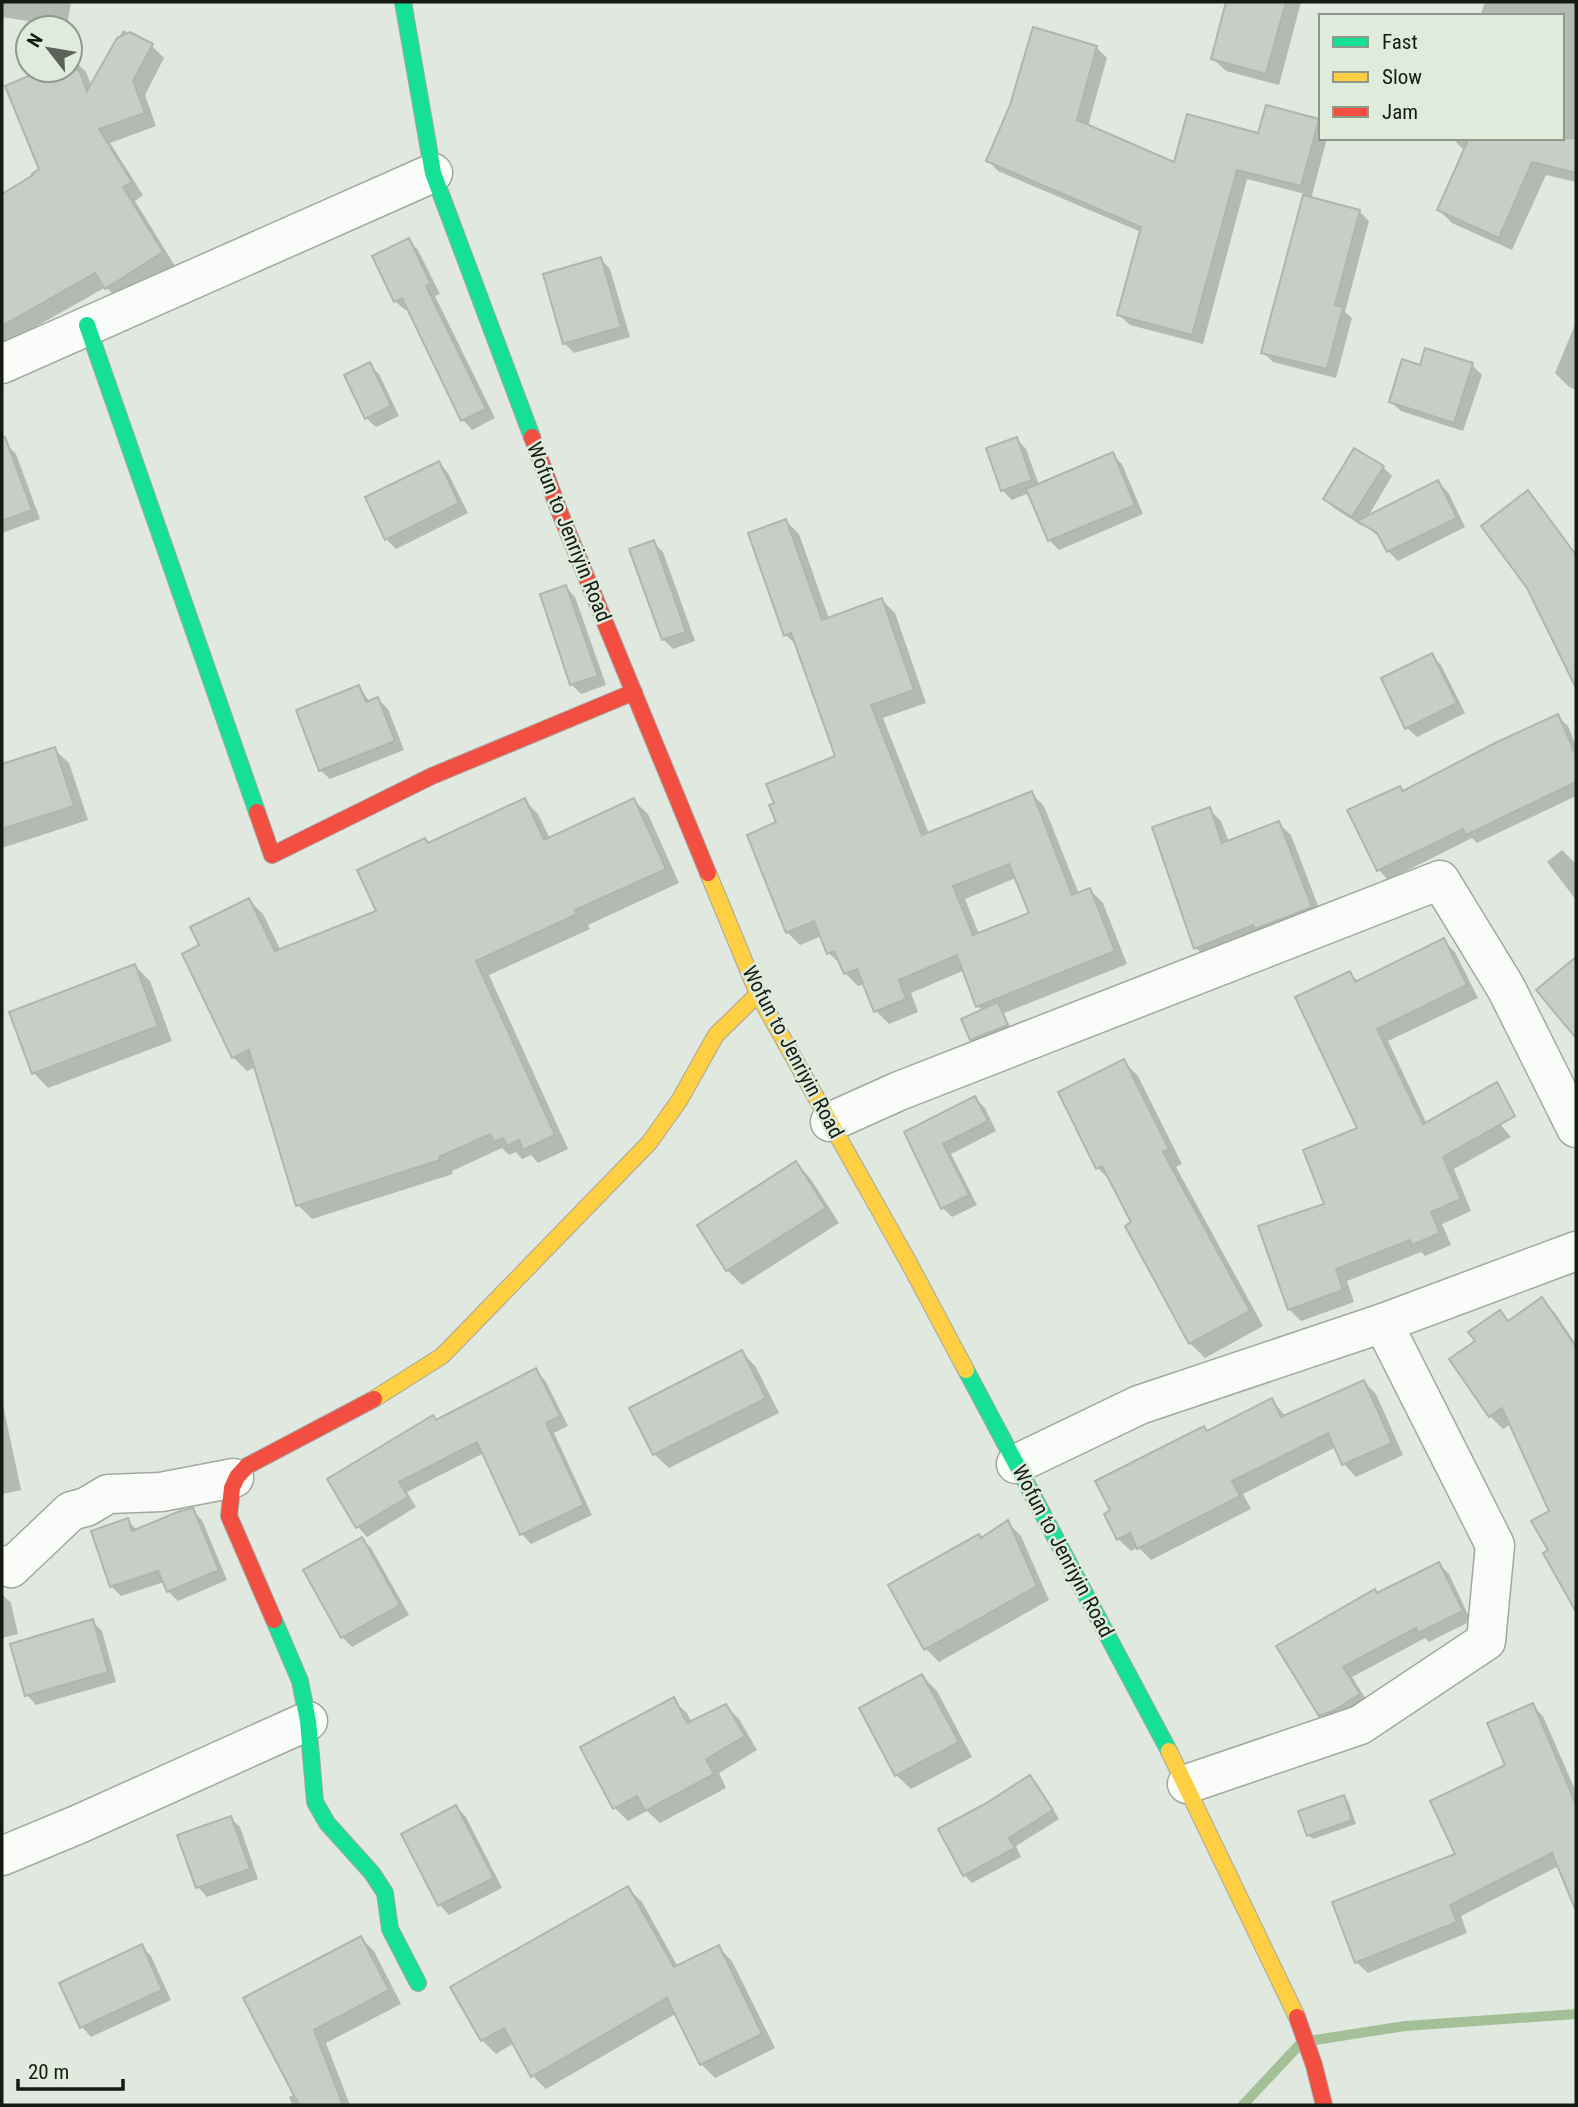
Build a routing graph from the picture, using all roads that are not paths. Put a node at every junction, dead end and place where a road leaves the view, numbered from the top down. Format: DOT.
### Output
graph roads {
  1 [pos="403,2"];
  2 [pos="433,173"];
  3 [pos="87,325"];
  4 [pos="2,364"];
  5 [pos="634,692"];
  6 [pos="758,994"];
  7 [pos="830,1122"];
  8 [pos="1576,1128"];
  9 [pos="1576,1251"];
  10 [pos="1383,1323"];
  11 [pos="1016,1464"];
  12 [pos="234,1478"];
  13 [pos="2,1565"];
  14 [pos="308,1721"];
  15 [pos="1187,1784"];
  16 [pos="2,1856"];
  17 [pos="418,1983"];
  18 [pos="1324,2105"];
  1 -- 2 [label="street, Wofun to Jenriyin Road"];
  2 -- 3 [label="street"];
  2 -- 5 [label="street, Wofun to Jenriyin Road"];
  3 -- 4 [label="street"];
  3 -- 5 [label="street"];
  5 -- 6 [label="street, Wofun to Jenriyin Road"];
  6 -- 7 [label="street, Wofun to Jenriyin Road"];
  6 -- 12 [label="street"];
  7 -- 8 [label="street"];
  7 -- 11 [label="street, Wofun to Jenriyin Road"];
  9 -- 10 [label="street"];
  10 -- 11 [label="street"];
  10 -- 15 [label="street"];
  11 -- 15 [label="street, Wofun to Jenriyin Road"];
  12 -- 13 [label="street"];
  12 -- 14 [label="street"];
  14 -- 16 [label="street"];
  14 -- 17 [label="street"];
  15 -- 18 [label="street, Wofun to Jenriyin Road"];
}
